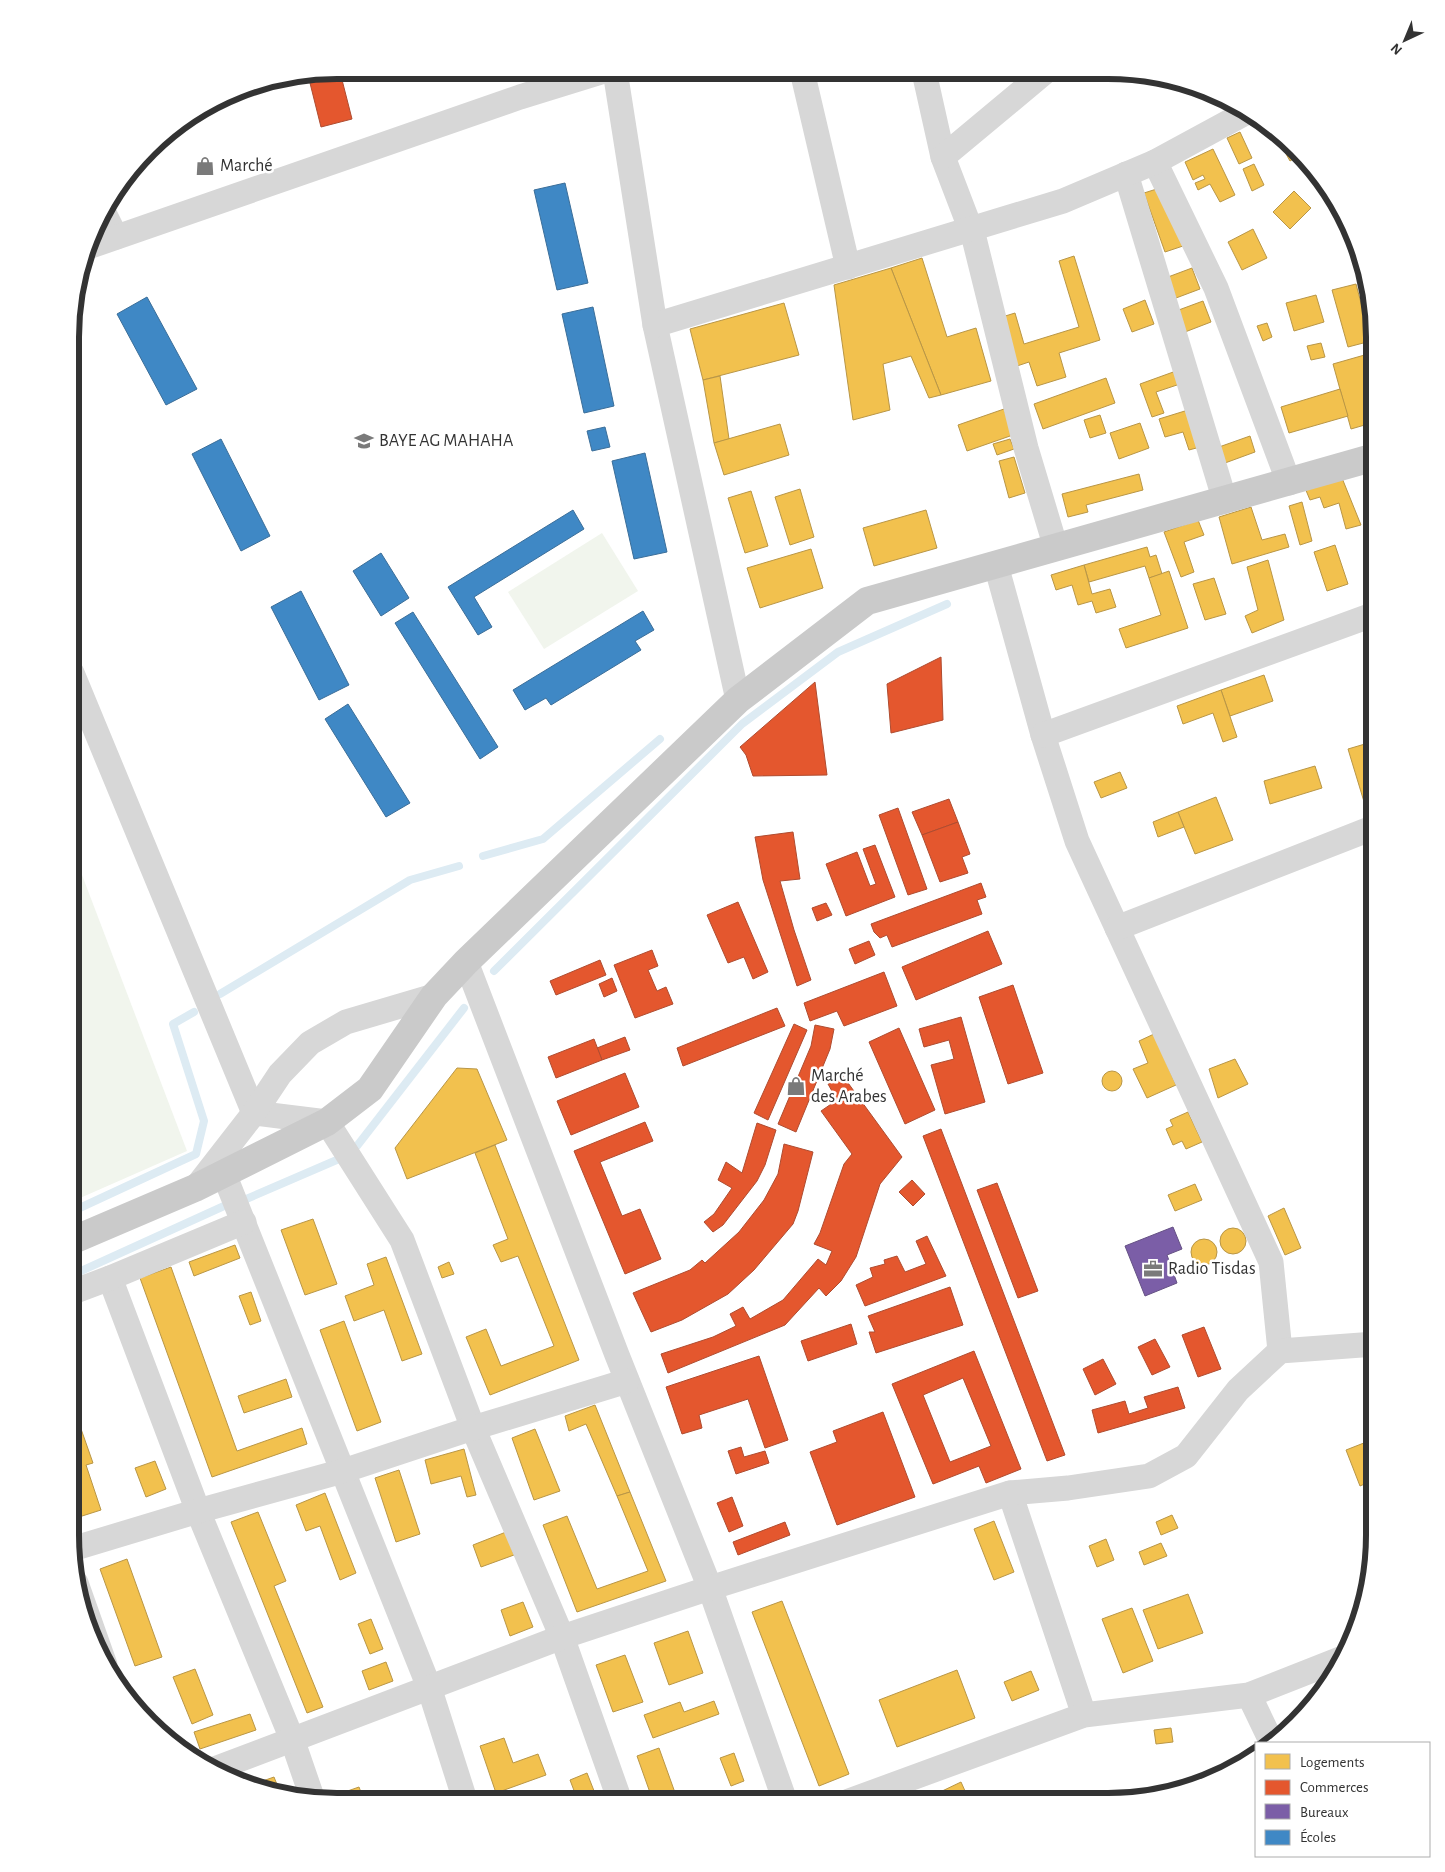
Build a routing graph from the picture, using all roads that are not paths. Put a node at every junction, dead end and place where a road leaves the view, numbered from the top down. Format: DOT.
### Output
graph roads {
  1 [pos="578,79"];
  2 [pos="616,79"];
  3 [pos="804,79"];
  4 [pos="926,79"];
  5 [pos="1037,79"];
  6 [pos="1241,115"];
  7 [pos="943,157"];
  8 [pos="1155,162"];
  9 [pos="1126,174"];
  10 [pos="107,219"];
  11 [pos="971,230"];
  12 [pos="116,237"];
  13 [pos="95,244"];
  14 [pos="848,267"];
  15 [pos="655,325"];
  16 [pos="1366,460"];
  17 [pos="1289,483"];
  18 [pos="1225,501"];
  19 [pos="1056,548"];
  20 [pos="996,565"];
  21 [pos="1366,617"];
  22 [pos="79,690"];
  23 [pos="738,700"];
  24 [pos="1043,735"];
  25 [pos="1366,831"];
  26 [pos="1117,928"];
  27 [pos="466,962"];
  28 [pos="434,996"];
  29 [pos="254,1113"];
  30 [pos="327,1122"];
  31 [pos="224,1174"];
  32 [pos="194,1188"];
  33 [pos="244,1222"];
  34 [pos="79,1236"];
  35 [pos="110,1278"];
  36 [pos="79,1290"];
  37 [pos="1366,1345"];
  38 [pos="1280,1351"];
  39 [pos="628,1381"];
  40 [pos="473,1428"];
  41 [pos="343,1471"];
  42 [pos="1010,1493"];
  43 [pos="198,1511"];
  44 [pos="79,1547"];
  45 [pos="710,1588"];
  46 [pos="562,1637"];
  47 [pos="1333,1662"];
  48 [pos="429,1687"];
  49 [pos="1249,1695"];
  50 [pos="1084,1715"];
  51 [pos="1269,1737"];
  52 [pos="292,1739"];
  53 [pos="221,1766"];
  54 [pos="310,1792"];
  55 [pos="463,1793"];
  56 [pos="617,1793"];
  57 [pos="782,1793"];
  58 [pos="872,1793"];
  1 -- 12 [label="street"];
  2 -- 15 [label="street"];
  3 -- 14 [label="street"];
  4 -- 7 [label="street"];
  5 -- 7 [label="street"];
  6 -- 8 [label="street"];
  7 -- 11 [label="street"];
  8 -- 9 [label="street"];
  8 -- 17 [label="street"];
  9 -- 11 [label="street"];
  9 -- 18 [label="street"];
  10 -- 12 [label="street"];
  11 -- 14 [label="street"];
  11 -- 19 [label="street"];
  12 -- 13 [label="street"];
  14 -- 15 [label="street"];
  15 -- 23 [label="street"];
  16 -- 17 [label="main road"];
  17 -- 18 [label="main road"];
  18 -- 19 [label="main road"];
  19 -- 20 [label="main road"];
  20 -- 23 [label="main road"];
  20 -- 24 [label="street"];
  21 -- 24 [label="street"];
  22 -- 29 [label="street"];
  23 -- 27 [label="main road"];
  24 -- 26 [label="street"];
  25 -- 26 [label="street"];
  26 -- 38 [label="street"];
  27 -- 28 [label="main road"];
  27 -- 39 [label="street"];
  28 -- 29 [label="street"];
  28 -- 30 [label="main road"];
  29 -- 30 [label="street"];
  29 -- 32 [label="street"];
  30 -- 31 [label="main road"];
  30 -- 40 [label="street"];
  31 -- 32 [label="main road"];
  31 -- 33 [label="street"];
  32 -- 34 [label="main road"];
  33 -- 35 [label="street"];
  33 -- 41 [label="street"];
  35 -- 36 [label="street"];
  35 -- 43 [label="street"];
  37 -- 38 [label="street"];
  38 -- 42 [label="street"];
  39 -- 40 [label="street"];
  39 -- 45 [label="street"];
  40 -- 41 [label="street"];
  40 -- 46 [label="street"];
  41 -- 43 [label="street"];
  41 -- 48 [label="street"];
  42 -- 45 [label="street"];
  42 -- 50 [label="street"];
  43 -- 44 [label="street"];
  43 -- 52 [label="street"];
  45 -- 46 [label="street"];
  45 -- 57 [label="street"];
  46 -- 48 [label="street"];
  46 -- 56 [label="street"];
  47 -- 49 [label="street"];
  48 -- 52 [label="street"];
  48 -- 55 [label="street"];
  49 -- 50 [label="street"];
  49 -- 51 [label="street"];
  50 -- 58 [label="street"];
  52 -- 53 [label="street"];
  52 -- 54 [label="street"];
}
